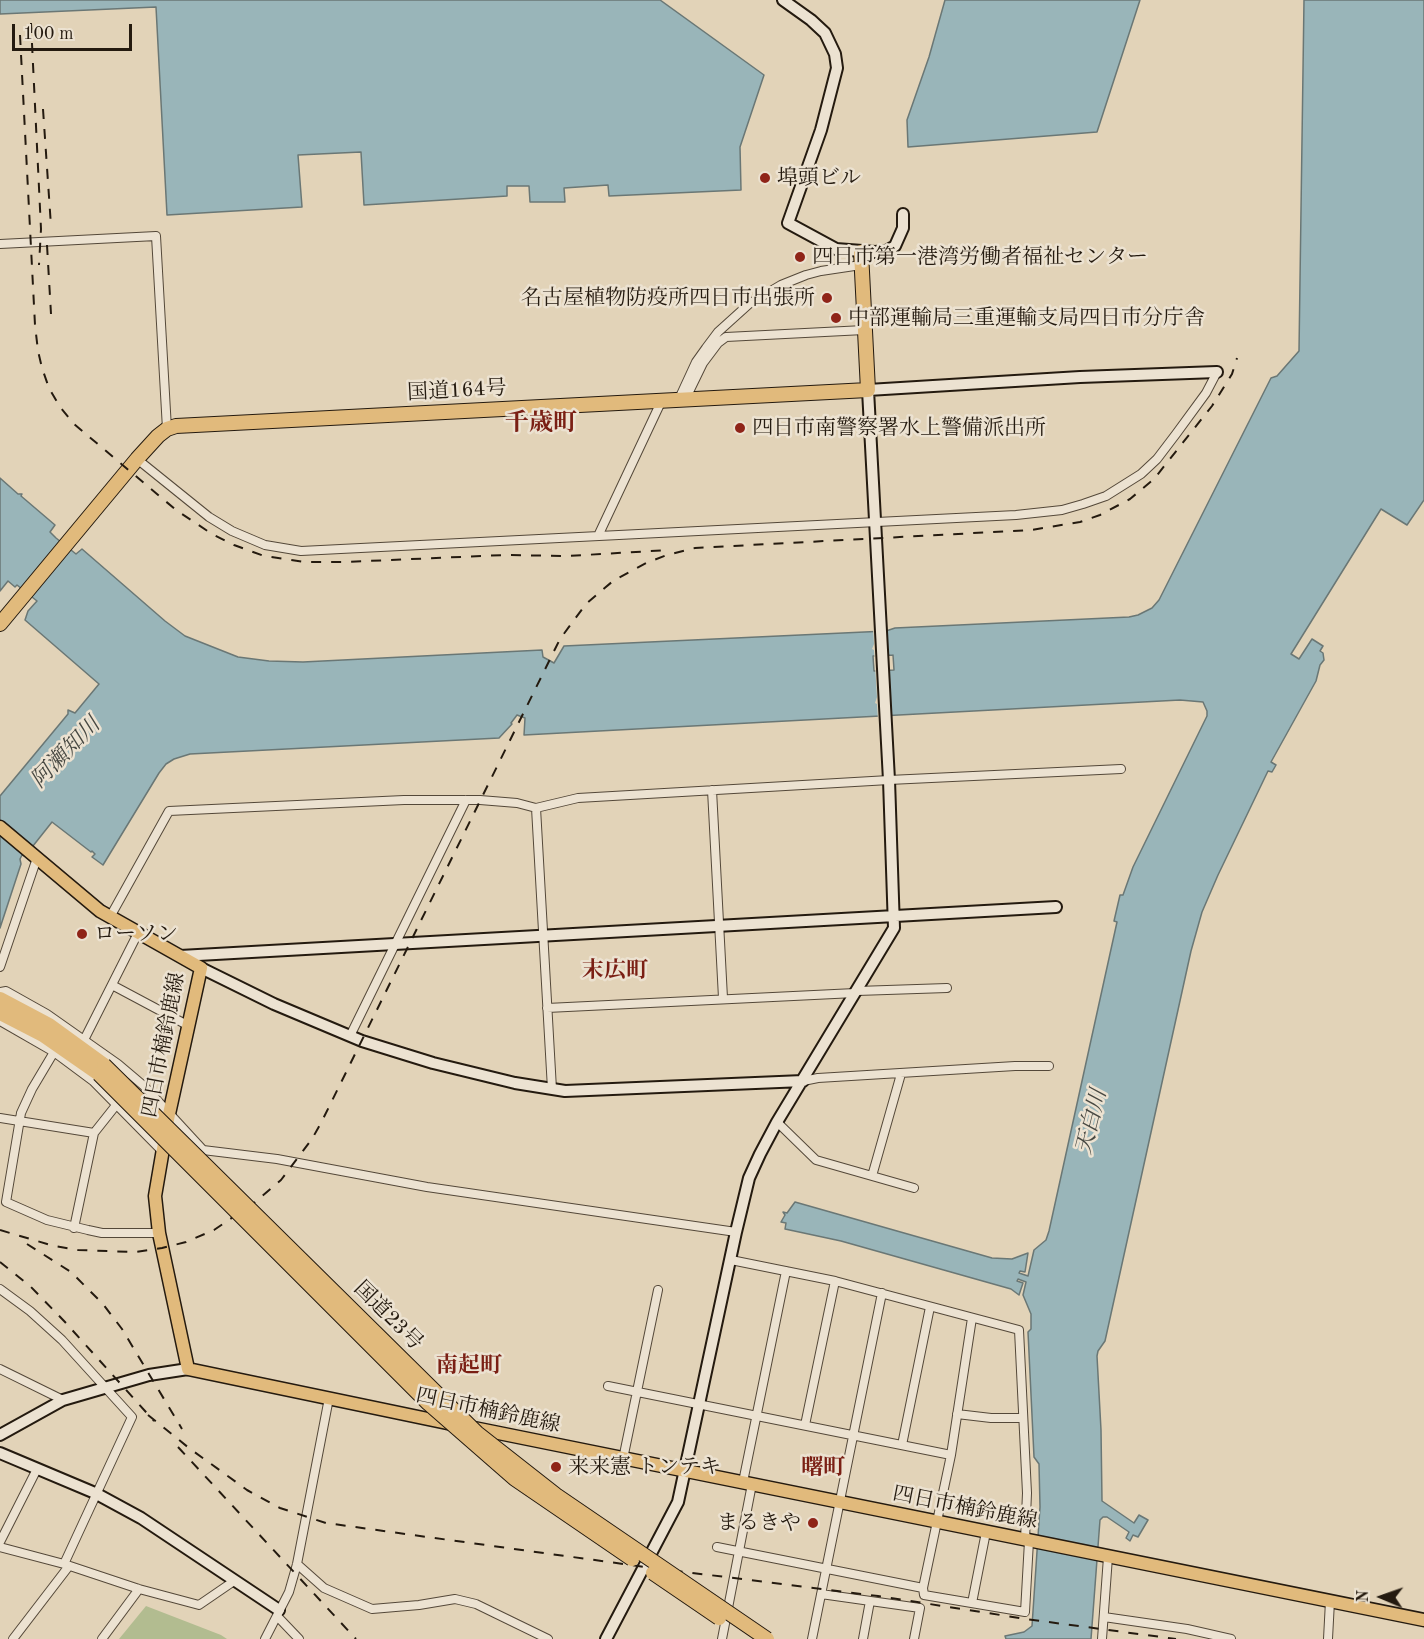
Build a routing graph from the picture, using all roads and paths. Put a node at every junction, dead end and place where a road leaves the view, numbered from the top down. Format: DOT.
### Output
graph roads {
  1 [pos="783,0"];
  2 [pos="903,214"];
  3 [pos="0,244"];
  4 [pos="861,258"];
  5 [pos="864,330"];
  6 [pos="1217,372"];
  7 [pos="868,390"];
  8 [pos="682,400"];
  9 [pos="661,402"];
  10 [pos="167,429"];
  11 [pos="137,459"];
  12 [pos="874,521"];
  13 [pos="598,536"];
  14 [pos="2,619"];
  15 [pos="1121,769"];
  16 [pos="889,780"];
  17 [pos="712,790"];
  18 [pos="466,800"];
  19 [pos="536,808"];
  20 [pos="0,827"];
  21 [pos="34,856"];
  22 [pos="1056,908"];
  23 [pos="895,916"];
  24 [pos="110,917"];
  25 [pos="720,926"];
  26 [pos="138,933"];
  27 [pos="542,935"];
  28 [pos="394,944"];
  29 [pos="180,956"];
  30 [pos="0,966"];
  31 [pos="201,968"];
  32 [pos="112,985"];
  33 [pos="947,987"];
  34 [pos="0,992"];
  35 [pos="856,992"];
  36 [pos="723,998"];
  37 [pos="0,999"];
  38 [pos="547,1008"];
  39 [pos="0,1013"];
  40 [pos="0,1021"];
  41 [pos="189,1026"];
  42 [pos="350,1035"];
  43 [pos="84,1038"];
  44 [pos="54,1052"];
  45 [pos="1049,1066"];
  46 [pos="101,1070"];
  47 [pos="901,1074"];
  48 [pos="803,1081"];
  49 [pos="552,1089"];
  50 [pos="117,1104"];
  51 [pos="169,1114"];
  52 [pos="0,1118"];
  53 [pos="20,1121"];
  54 [pos="777,1122"];
  55 [pos="94,1132"];
  56 [pos="163,1152"];
  57 [pos="872,1176"];
  58 [pos="914,1188"];
  59 [pos="74,1228"];
  60 [pos="736,1232"];
  61 [pos="159,1233"];
  62 [pos="730,1260"];
  63 [pos="786,1271"];
  64 [pos="835,1281"];
  65 [pos="0,1289"];
  66 [pos="658,1290"];
  67 [pos="882,1293"];
  68 [pos="930,1307"];
  69 [pos="972,1318"];
  70 [pos="0,1369"];
  71 [pos="188,1369"];
  72 [pos="105,1386"];
  73 [pos="608,1386"];
  74 [pos="637,1391"];
  75 [pos="328,1398"];
  76 [pos="63,1400"];
  77 [pos="700,1404"];
  78 [pos="957,1414"];
  79 [pos="757,1415"];
  80 [pos="1023,1418"];
  81 [pos="805,1425"];
  82 [pos="0,1435"];
  83 [pos="853,1435"];
  84 [pos="902,1445"];
  85 [pos="0,1453"];
  86 [pos="951,1455"];
  87 [pos="623,1459"];
  88 [pos="37,1469"];
  89 [pos="685,1471"];
  90 [pos="748,1483"];
  91 [pos="96,1493"];
  92 [pos="839,1502"];
  93 [pos="937,1522"];
  94 [pos="986,1532"];
  95 [pos="1029,1541"];
  96 [pos="0,1542"];
  97 [pos="0,1547"];
  98 [pos="717,1547"];
  99 [pos="740,1551"];
  100 [pos="1105,1556"];
  101 [pos="297,1564"];
  102 [pos="66,1565"];
  103 [pos="826,1569"];
  104 [pos="234,1581"];
  105 [pos="923,1588"];
  106 [pos="139,1589"];
  107 [pos="821,1594"];
  108 [pos="870,1600"];
  109 [pos="1330,1601"];
  110 [pos="972,1603"];
  111 [pos="278,1613"];
  112 [pos="1104,1617"];
  113 [pos="1424,1620"];
  114 [pos="13,1639"];
  115 [pos="102,1639"];
  116 [pos="265,1639"];
  117 [pos="299,1639"];
  118 [pos="548,1639"];
  119 [pos="606,1639"];
  120 [pos="722,1639"];
  121 [pos="751,1639"];
  122 [pos="767,1639"];
  123 [pos="812,1639"];
  124 [pos="864,1639"];
  125 [pos="914,1639"];
  126 [pos="1102,1639"];
  127 [pos="1231,1639"];
  128 [pos="1328,1639"];
  1 -- 4 [label="street"];
  2 -- 4 [label="street"];
  3 -- 10 [label="street"];
  4 -- 5 [label="highway"];
  4 -- 8 [label="street"];
  5 -- 7 [label="highway"];
  5 -- 8 [label="street"];
  6 -- 7 [label="street"];
  6 -- 12 [label="street"];
  7 -- 8 [label="highway, 国道164号"];
  7 -- 12 [label="street"];
  8 -- 9 [label="highway, 国道164号"];
  9 -- 10 [label="highway, 国道164号"];
  9 -- 13 [label="street"];
  10 -- 11 [label="highway"];
  11 -- 13 [label="street"];
  11 -- 14 [label="highway"];
  12 -- 13 [label="street"];
  12 -- 16 [label="street"];
  15 -- 16 [label="street"];
  16 -- 17 [label="street"];
  16 -- 23 [label="street"];
  17 -- 19 [label="street"];
  17 -- 25 [label="street"];
  18 -- 19 [label="street"];
  18 -- 24 [label="street"];
  18 -- 28 [label="street"];
  19 -- 27 [label="street"];
  20 -- 21 [label="main road, 四日市楠鈴鹿線"];
  21 -- 24 [label="main road, 四日市楠鈴鹿線"];
  21 -- 30 [label="street"];
  22 -- 23 [label="street"];
  23 -- 25 [label="street"];
  23 -- 35 [label="street"];
  24 -- 26 [label="main road, 四日市楠鈴鹿線"];
  25 -- 27 [label="street"];
  25 -- 36 [label="street"];
  26 -- 29 [label="main road, 四日市楠鈴鹿線"];
  26 -- 32 [label="street"];
  27 -- 28 [label="street"];
  27 -- 38 [label="street"];
  28 -- 29 [label="street"];
  28 -- 42 [label="street"];
  29 -- 31 [label="main road, 四日市楠鈴鹿線"];
  31 -- 41 [label="main road, 四日市楠鈴鹿線"];
  31 -- 42 [label="street"];
  32 -- 41 [label="street"];
  32 -- 43 [label="street"];
  33 -- 35 [label="street"];
  34 -- 43 [label="street"];
  35 -- 36 [label="street"];
  35 -- 48 [label="street"];
  36 -- 38 [label="street"];
  37 -- 46 [label="highway, 国道23号"];
  38 -- 49 [label="street"];
  39 -- 46 [label="highway, 国道23号"];
  40 -- 44 [label="street"];
  41 -- 51 [label="main road, 四日市楠鈴鹿線"];
  42 -- 49 [label="street"];
  43 -- 51 [label="street"];
  44 -- 50 [label="street"];
  44 -- 53 [label="street"];
  45 -- 47 [label="street"];
  46 -- 121 [label="highway, 国道23号, bridge"];
  46 -- 122 [label="highway, 国道23号, bridge"];
  47 -- 48 [label="street"];
  47 -- 57 [label="street"];
  48 -- 49 [label="street"];
  48 -- 54 [label="street"];
  50 -- 55 [label="street"];
  50 -- 56 [label="street"];
  51 -- 56 [label="main road, 四日市楠鈴鹿線"];
  51 -- 60 [label="street"];
  52 -- 53 [label="street"];
  53 -- 55 [label="street"];
  53 -- 59 [label="street"];
  54 -- 57 [label="street"];
  54 -- 60 [label="street"];
  55 -- 59 [label="street"];
  56 -- 61 [label="main road, 四日市楠鈴鹿線"];
  57 -- 58 [label="street"];
  59 -- 61 [label="street"];
  60 -- 62 [label="street"];
  61 -- 71 [label="main road, 四日市楠鈴鹿線"];
  62 -- 63 [label="street"];
  62 -- 77 [label="street"];
  63 -- 64 [label="street"];
  63 -- 79 [label="street"];
  64 -- 67 [label="street"];
  64 -- 81 [label="street"];
  65 -- 72 [label="street"];
  66 -- 74 [label="street"];
  67 -- 68 [label="street"];
  67 -- 83 [label="street"];
  68 -- 69 [label="street"];
  68 -- 84 [label="street"];
  69 -- 78 [label="street"];
  69 -- 80 [label="street"];
  70 -- 76 [label="street"];
  71 -- 72 [label="street"];
  71 -- 75 [label="main road, 四日市楠鈴鹿線"];
  72 -- 76 [label="street"];
  72 -- 91 [label="street"];
  73 -- 74 [label="street"];
  74 -- 77 [label="street"];
  74 -- 87 [label="street"];
  75 -- 87 [label="main road, 四日市楠鈴鹿線"];
  75 -- 101 [label="street"];
  76 -- 82 [label="street"];
  77 -- 79 [label="street"];
  77 -- 89 [label="street"];
  78 -- 80 [label="street"];
  78 -- 86 [label="street"];
  79 -- 81 [label="street"];
  79 -- 90 [label="street"];
  80 -- 95 [label="street"];
  81 -- 83 [label="street"];
  83 -- 84 [label="street"];
  83 -- 92 [label="street"];
  84 -- 86 [label="street"];
  85 -- 88 [label="street"];
  86 -- 93 [label="street"];
  87 -- 89 [label="main road, 四日市楠鈴鹿線"];
  88 -- 91 [label="street"];
  88 -- 96 [label="street"];
  89 -- 90 [label="main road, 四日市楠鈴鹿線"];
  89 -- 119 [label="street"];
  90 -- 92 [label="main road, 四日市楠鈴鹿線"];
  90 -- 99 [label="street"];
  91 -- 102 [label="street"];
  91 -- 104 [label="street"];
  92 -- 93 [label="main road, 四日市楠鈴鹿線"];
  92 -- 103 [label="street"];
  93 -- 94 [label="main road, 四日市楠鈴鹿線"];
  93 -- 105 [label="street"];
  94 -- 95 [label="main road, 四日市楠鈴鹿線"];
  94 -- 110 [label="street"];
  95 -- 100 [label="main road, 四日市楠鈴鹿線"];
  95 -- 110 [label="street"];
  97 -- 102 [label="street"];
  98 -- 99 [label="street"];
  99 -- 103 [label="street"];
  99 -- 120 [label="street"];
  100 -- 109 [label="main road, 四日市楠鈴鹿線"];
  100 -- 112 [label="street"];
  101 -- 111 [label="street"];
  101 -- 118 [label="street"];
  102 -- 106 [label="street"];
  102 -- 114 [label="street"];
  103 -- 105 [label="street"];
  103 -- 107 [label="street"];
  104 -- 106 [label="street"];
  104 -- 111 [label="street"];
  105 -- 110 [label="street"];
  106 -- 115 [label="street"];
  107 -- 108 [label="street"];
  107 -- 123 [label="street"];
  108 -- 124 [label="street"];
  108 -- 125 [label="street"];
  109 -- 113 [label="main road, 四日市楠鈴鹿線"];
  109 -- 128 [label="street"];
  111 -- 116 [label="street"];
  111 -- 117 [label="street"];
  112 -- 126 [label="street"];
  112 -- 127 [label="street"];
}
